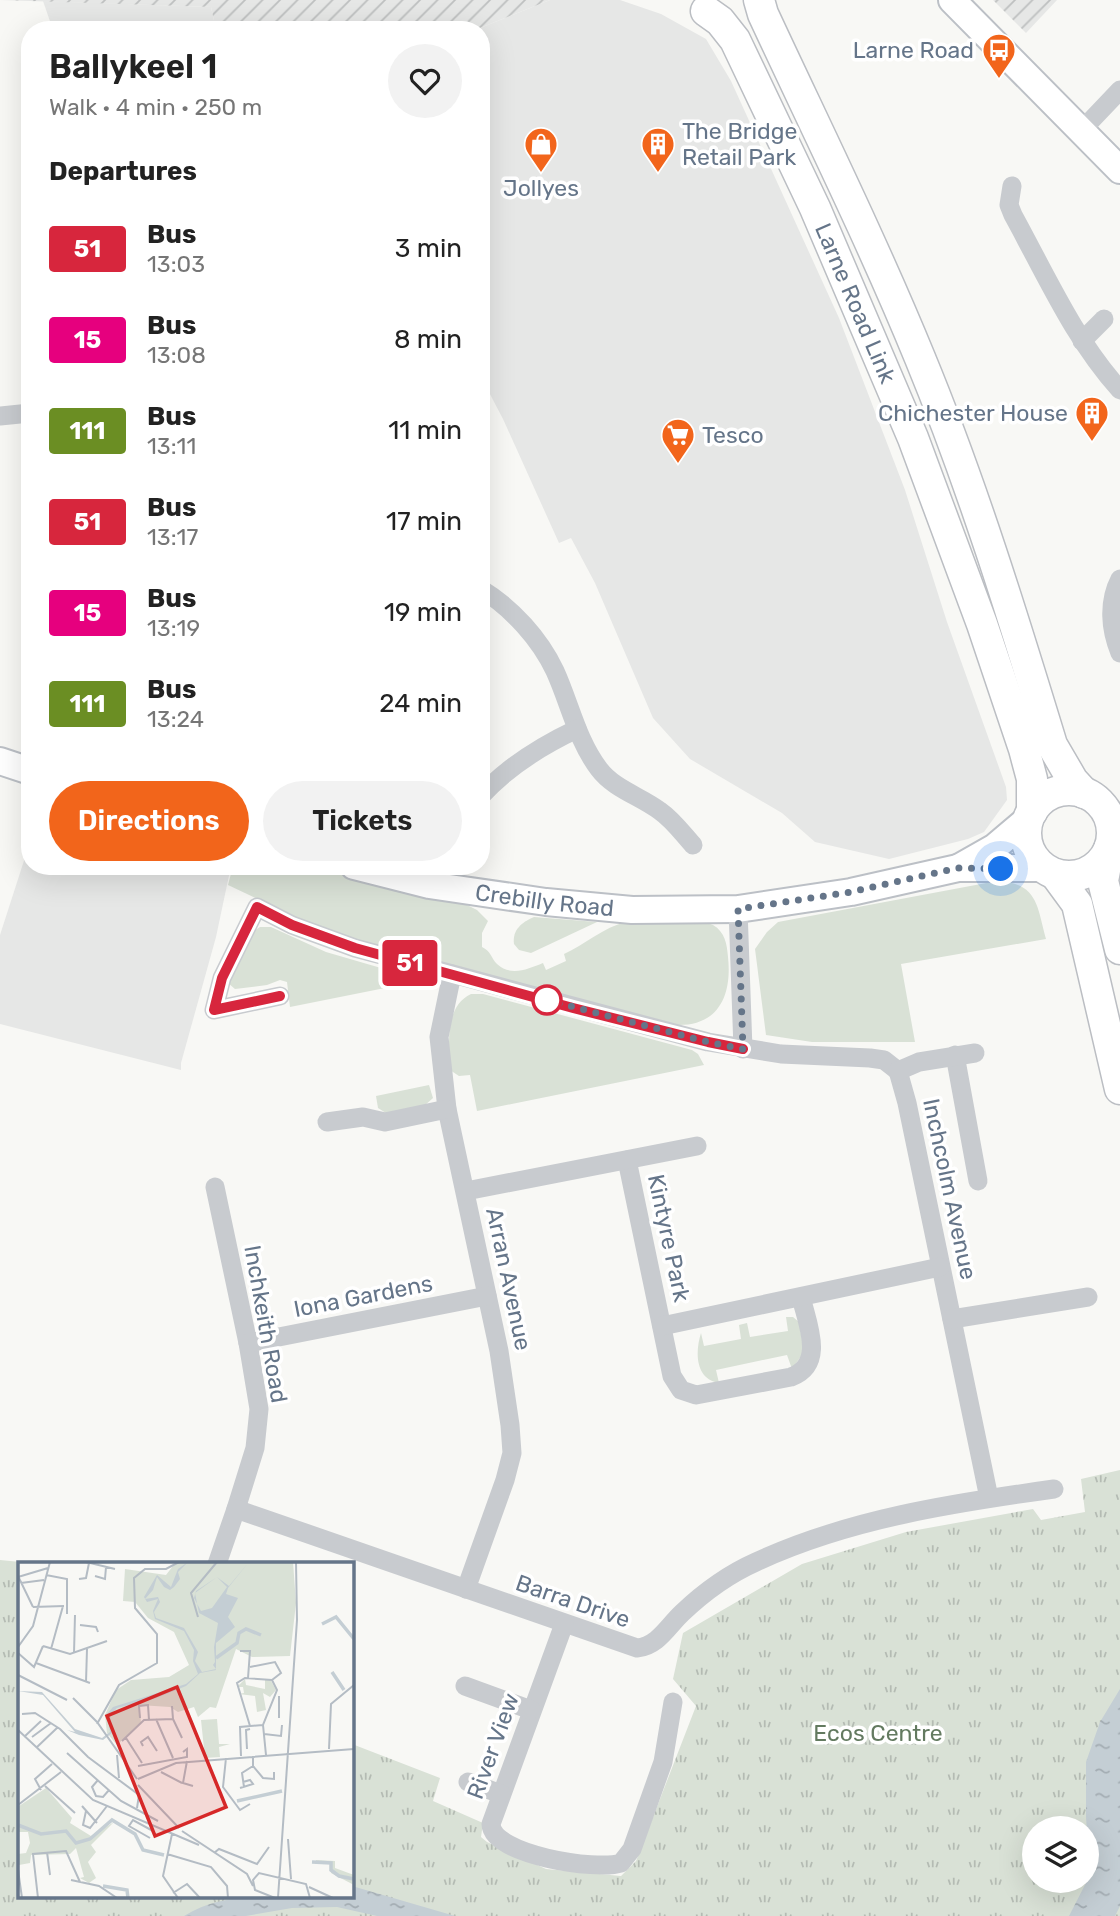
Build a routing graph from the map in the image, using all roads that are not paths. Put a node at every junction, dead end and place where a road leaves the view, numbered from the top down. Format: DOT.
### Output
graph roads {
  1 [pos="741,0"];
  2 [pos="759,0"];
  3 [pos="954,2"];
  4 [pos="697,5"];
  5 [pos="1120,90"];
  6 [pos="1081,131"];
  7 [pos="1120,170"];
  8 [pos="1012,186"];
  9 [pos="1104,318"];
  10 [pos="1082,341"];
  11 [pos="1120,390"];
  12 [pos="21,414"];
  13 [pos="0,416"];
  14 [pos="1120,579"];
  15 [pos="490,596"];
  16 [pos="1120,653"];
  17 [pos="577,729"];
  18 [pos="0,761"];
  19 [pos="21,768"];
  20 [pos="490,788"];
  21 [pos="1084,793"];
  22 [pos="1030,816"];
  23 [pos="693,845"];
  24 [pos="1109,849"];
  25 [pos="958,868"];
  26 [pos="1049,871"];
  27 [pos="390,875"];
  28 [pos="738,909"];
  29 [pos="1120,949"];
  30 [pos="452,974"];
  31 [pos="280,996"];
  32 [pos="743,1049"];
  33 [pos="975,1053"];
  34 [pos="955,1055"];
  35 [pos="898,1071"];
  36 [pos="1120,1089"];
  37 [pos="447,1110"];
  38 [pos="327,1122"];
  39 [pos="697,1146"];
  40 [pos="627,1160"];
  41 [pos="978,1181"];
  42 [pos="215,1187"];
  43 [pos="466,1191"];
  44 [pos="940,1267"];
  45 [pos="487,1296"];
  46 [pos="801,1297"];
  47 [pos="1087,1297"];
  48 [pos="952,1319"];
  49 [pos="662,1326"];
  50 [pos="248,1343"];
  51 [pos="1054,1489"];
  52 [pos="989,1498"];
  53 [pos="236,1509"];
  54 [pos="218,1562"];
  55 [pos="466,1589"];
  56 [pos="564,1625"];
  57 [pos="466,1686"];
  58 [pos="673,1702"];
  59 [pos="531,1710"];
  60 [pos="468,1782"];
  61 [pos="501,1794"];
  1 -- 4 [label="main road"];
  2 -- 21 [label="main road, Larne Road Link"];
  3 -- 6 [label="street"];
  4 -- 22 [label="main road, Larne Road Link"];
  5 -- 6 [label="street"];
  6 -- 7 [label="street"];
  8 -- 10 [label="street"];
  9 -- 10 [label="street"];
  10 -- 11 [label="street"];
  12 -- 13 [label="street"];
  14 -- 16 [label="street"];
  15 -- 17 [label="street"];
  17 -- 20 [label="street"];
  17 -- 23 [label="street"];
  18 -- 19 [label="street"];
  21 -- 22 [label="main road"];
  21 -- 24 [label="main road"];
  22 -- 25 [label="street, Crebilly Road"];
  22 -- 26 [label="main road"];
  24 -- 26 [label="main road"];
  24 -- 29 [label="main road"];
  25 -- 26 [label="street, Crebilly Road"];
  25 -- 28 [label="street, Crebilly Road"];
  26 -- 36 [label="main road"];
  27 -- 28 [label="street, Crebilly Road"];
  28 -- 32 [label="street"];
  30 -- 31 [label="street"];
  30 -- 32 [label="street"];
  30 -- 37 [label="street, Arran Avenue"];
  32 -- 35 [label="street"];
  33 -- 34 [label="street"];
  34 -- 35 [label="street"];
  34 -- 41 [label="street"];
  35 -- 44 [label="street, Inchcolm Avenue"];
  37 -- 38 [label="street"];
  37 -- 43 [label="street, Arran Avenue"];
  39 -- 40 [label="street, Kintyre Park"];
  40 -- 43 [label="street, Kintyre Park"];
  40 -- 49 [label="street, Kintyre Park"];
  42 -- 50 [label="street, Inchkeith Road"];
  43 -- 45 [label="street, Arran Avenue"];
  44 -- 46 [label="street, Kintyre Park"];
  44 -- 48 [label="street, Inchcolm Avenue"];
  45 -- 50 [label="street, Iona Gardens"];
  45 -- 55 [label="street, Arran Avenue"];
  46 -- 49 [label="street, Kintyre Park"];
  46 -- 49 [label="street, Kintyre Park"];
  47 -- 48 [label="street"];
  48 -- 52 [label="street, Inchcolm Avenue"];
  50 -- 53 [label="street, Inchkeith Road"];
  51 -- 52 [label="street, Barra Drive"];
  52 -- 56 [label="street, Barra Drive"];
  53 -- 54 [label="street"];
  53 -- 55 [label="street, Barra Drive"];
  55 -- 56 [label="street, Barra Drive"];
  56 -- 59 [label="street, River View"];
  57 -- 59 [label="street"];
  58 -- 61 [label="street, River View"];
  59 -- 61 [label="street, River View"];
  60 -- 61 [label="street"];
}
